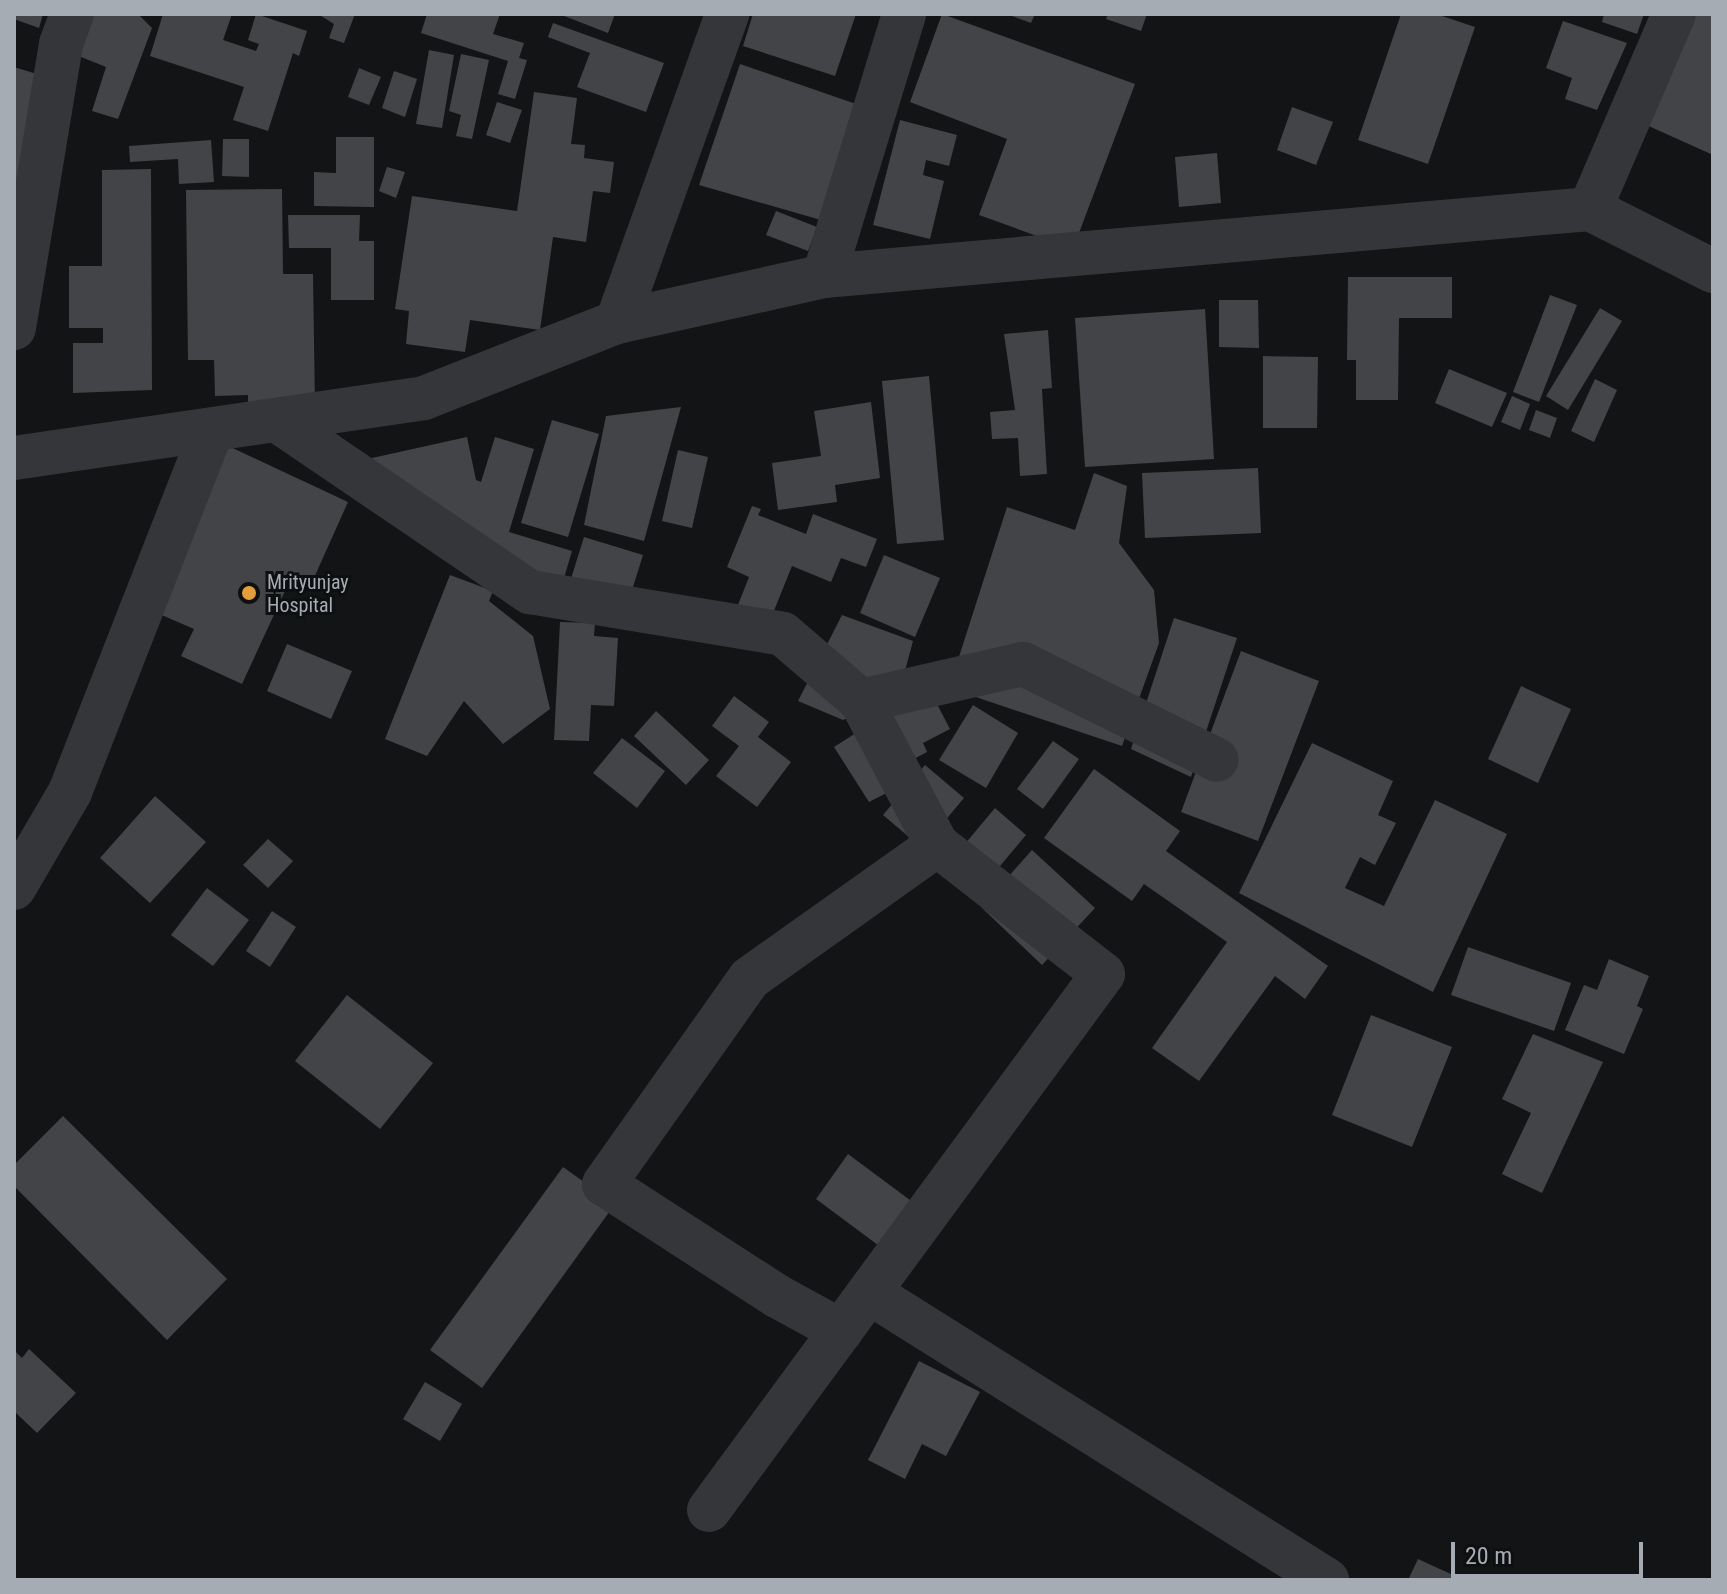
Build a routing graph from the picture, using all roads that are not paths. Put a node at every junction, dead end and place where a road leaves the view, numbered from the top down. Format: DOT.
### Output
graph roads {
  1 [pos="72,14"];
  2 [pos="727,14"];
  3 [pos="904,14"];
  4 [pos="1674,14"];
  5 [pos="1590,209"];
  6 [pos="1713,271"];
  7 [pos="824,276"];
  8 [pos="617,322"];
  9 [pos="14,328"];
  10 [pos="278,421"];
  11 [pos="211,432"];
  12 [pos="14,458"];
  13 [pos="861,701"];
  14 [pos="1217,760"];
  15 [pos="937,845"];
  16 [pos="14,888"];
  17 [pos="870,1293"];
  18 [pos="841,1331"];
  19 [pos="709,1510"];
  20 [pos="1327,1580"];
  1 -- 9 [label="street"];
  2 -- 8 [label="street"];
  3 -- 7 [label="street"];
  4 -- 5 [label="street"];
  5 -- 6 [label="street"];
  5 -- 7 [label="street"];
  7 -- 8 [label="street"];
  8 -- 10 [label="street"];
  10 -- 11 [label="street"];
  10 -- 13 [label="street"];
  11 -- 12 [label="street"];
  11 -- 16 [label="street"];
  13 -- 14 [label="street"];
  13 -- 15 [label="street"];
  15 -- 17 [label="street"];
  15 -- 18 [label="street"];
  17 -- 18 [label="street"];
  17 -- 20 [label="street"];
  18 -- 19 [label="street"];
}
